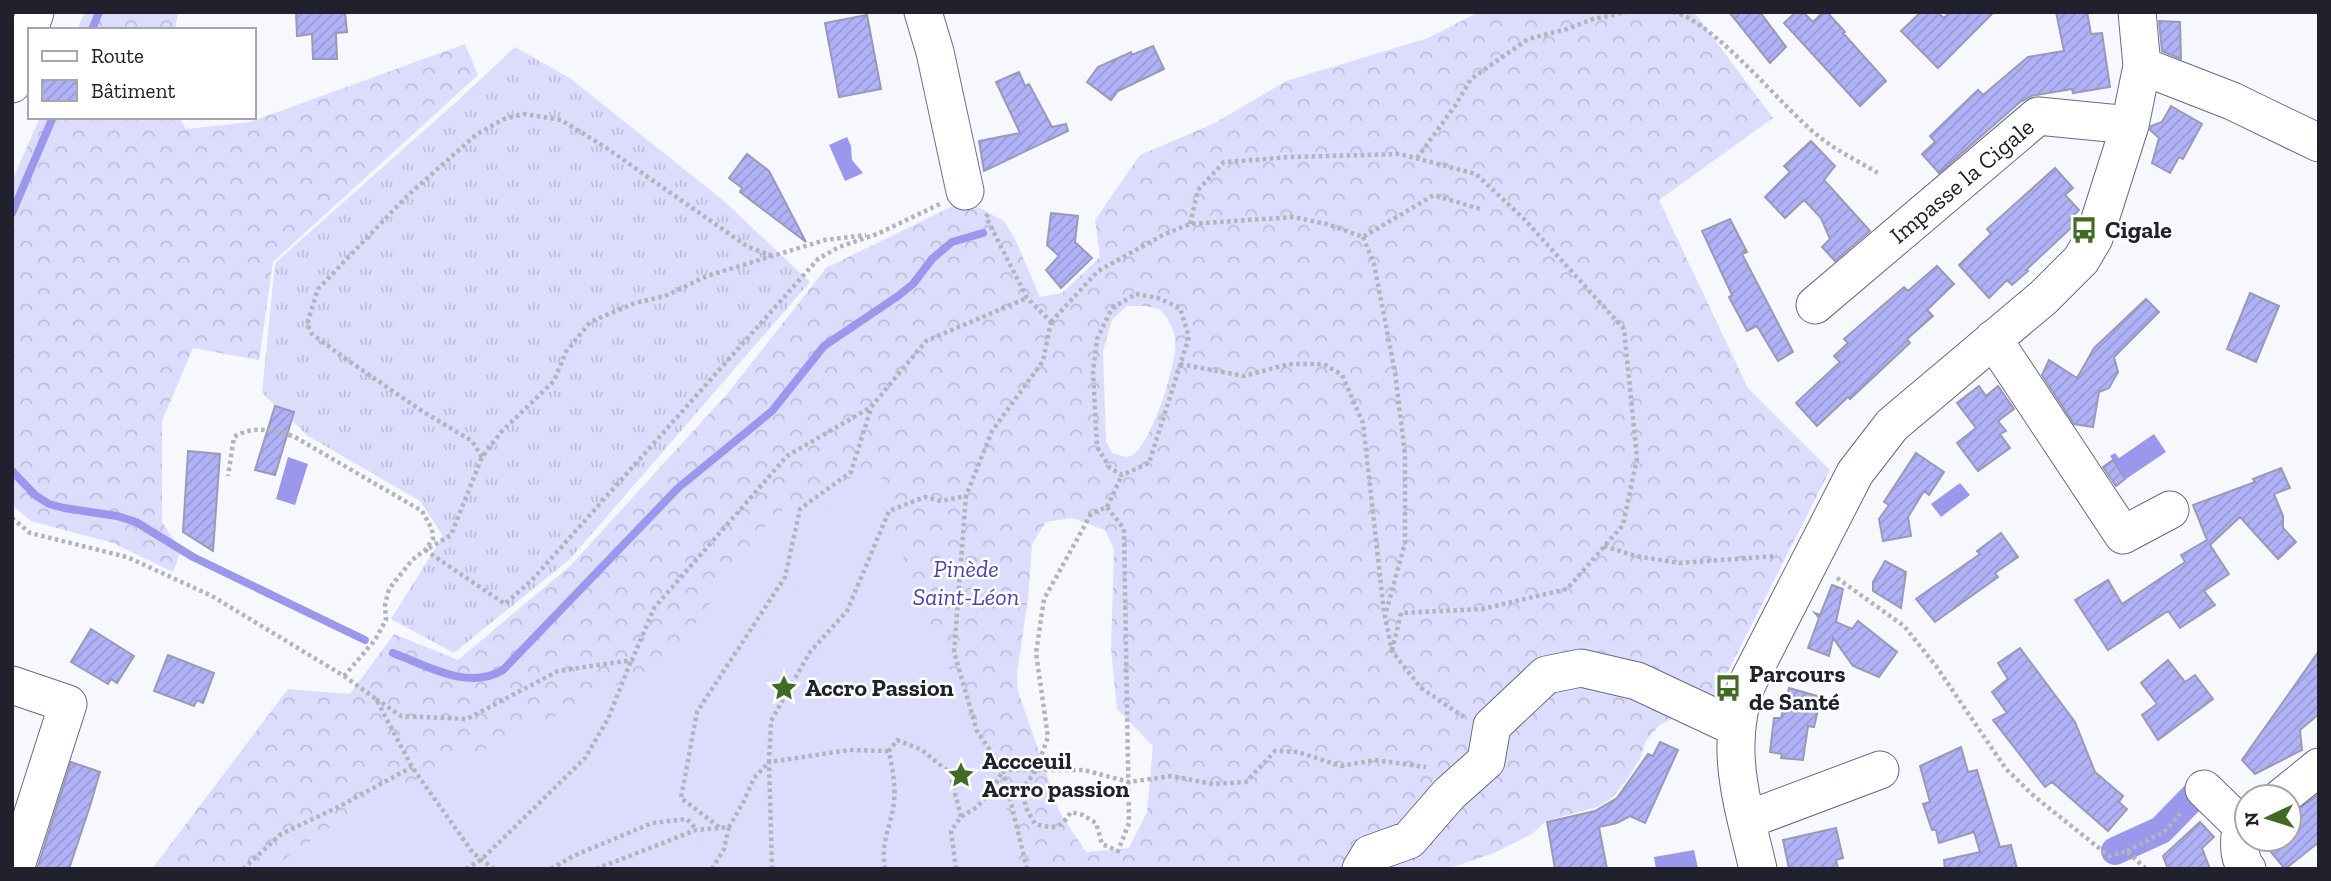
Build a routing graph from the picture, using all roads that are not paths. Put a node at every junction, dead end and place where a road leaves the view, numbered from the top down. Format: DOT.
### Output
graph roads {
  1 [pos="923,12"];
  2 [pos="2137,12"];
  3 [pos="28,34"];
  4 [pos="2142,66"];
  5 [pos="12,84"];
  6 [pos="2130,125"];
  7 [pos="2319,143"];
  8 [pos="965,191"];
  9 [pos="1815,305"];
  10 [pos="1993,339"];
  11 [pos="2170,510"];
  12 [pos="12,685"];
  13 [pos="1735,727"];
  14 [pos="2319,766"];
  15 [pos="1880,770"];
  16 [pos="2299,783"];
  17 [pos="2204,789"];
  18 [pos="2233,816"];
  19 [pos="1747,820"];
  20 [pos="2240,853"];
  21 [pos="15,869"];
  22 [pos="1361,869"];
  23 [pos="1758,869"];
  24 [pos="2247,869"];
  1 -- 8 [label="street"];
  2 -- 4 [label="street"];
  3 -- 5 [label="street"];
  4 -- 6 [label="street"];
  4 -- 7 [label="street"];
  6 -- 9 [label="street, Impasse la Cigale"];
  6 -- 10 [label="street"];
  10 -- 11 [label="street"];
  10 -- 13 [label="street"];
  12 -- 21 [label="street"];
  13 -- 19 [label="street"];
  13 -- 22 [label="street"];
  14 -- 16 [label="street"];
  15 -- 19 [label="street"];
  17 -- 18 [label="street"];
  19 -- 23 [label="street"];
  20 -- 24 [label="street"];
}
